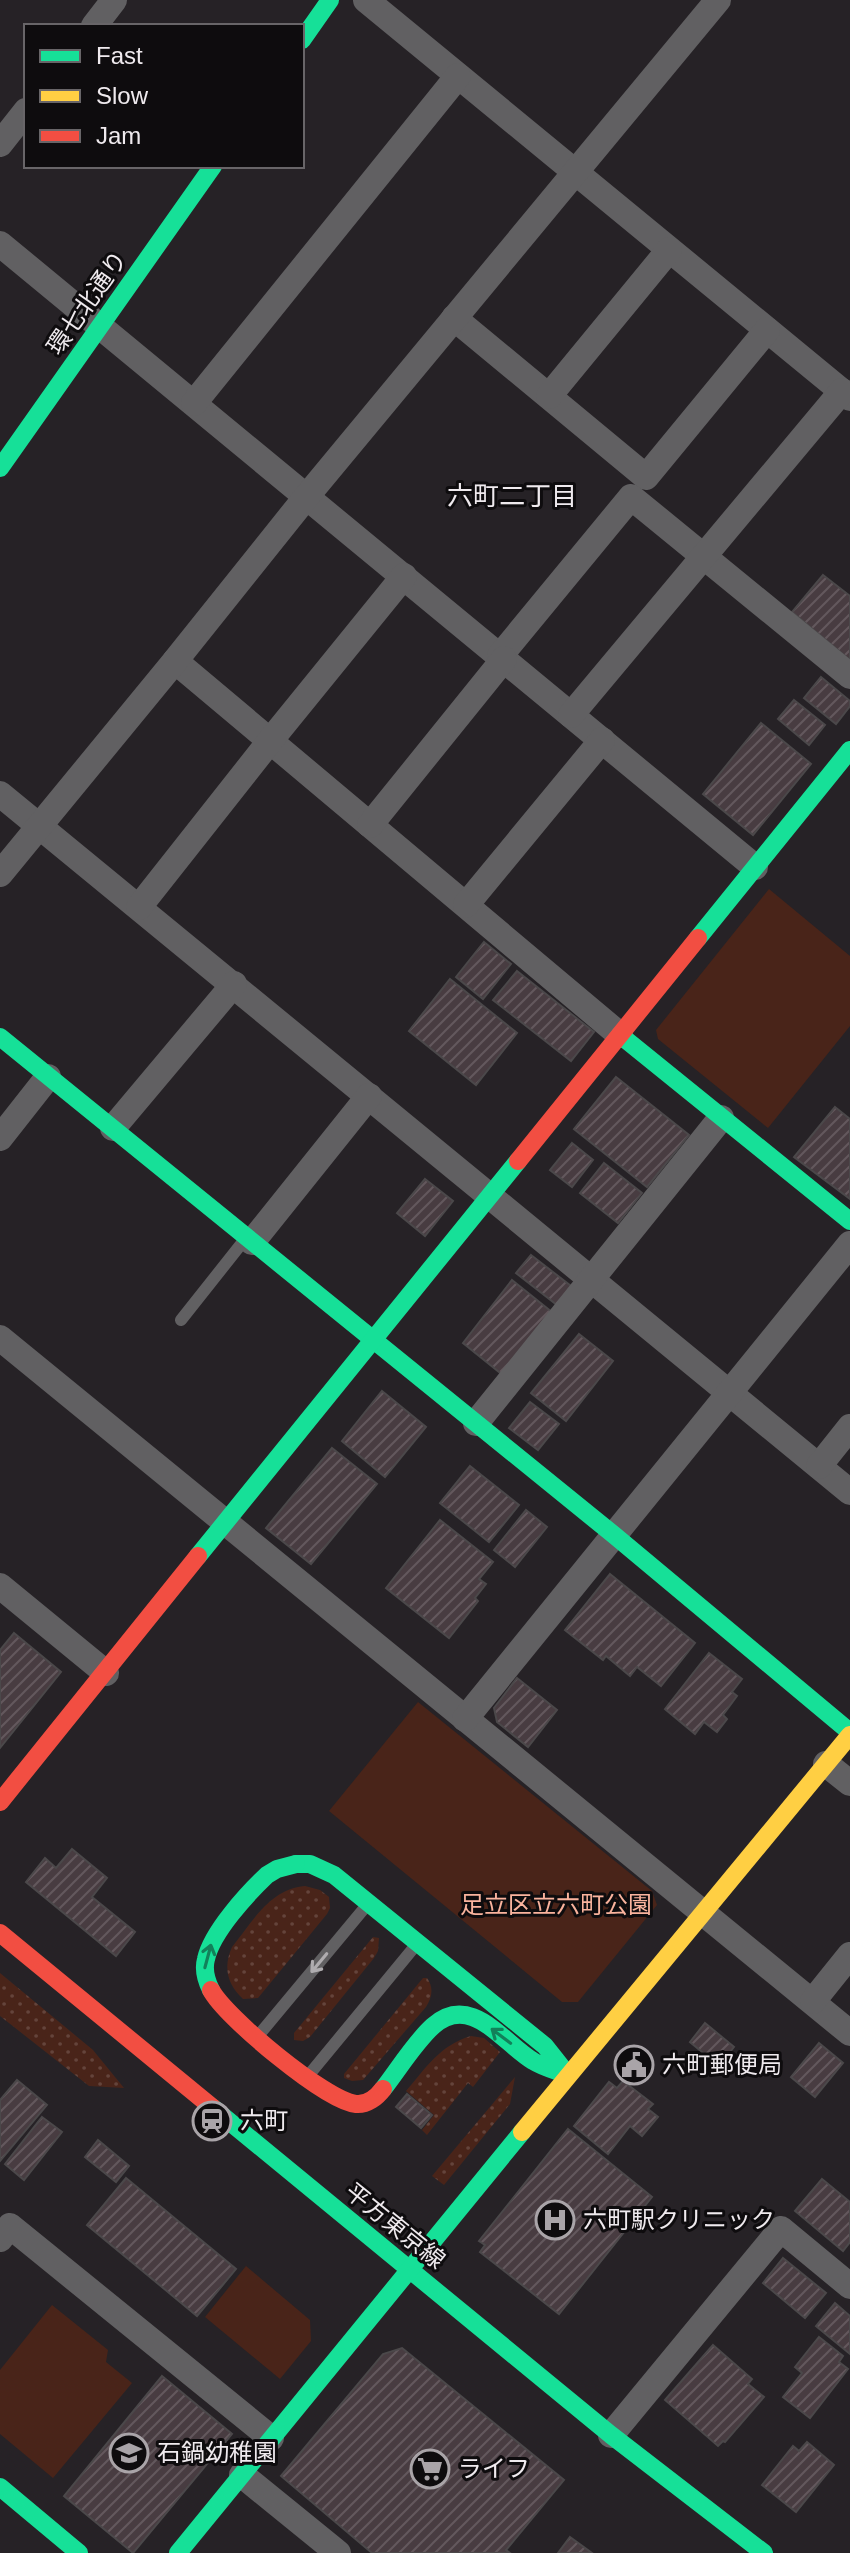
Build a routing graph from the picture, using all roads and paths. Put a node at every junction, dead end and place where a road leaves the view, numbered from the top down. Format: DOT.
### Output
graph roads {
  1 [pos="330,0"];
  2 [pos="366,0"];
  3 [pos="718,0"];
  4 [pos="111,1"];
  5 [pos="95,24"];
  6 [pos="304,37"];
  7 [pos="458,76"];
  8 [pos="24,114"];
  9 [pos="0,144"];
  10 [pos="212,168"];
  11 [pos="575,173"];
  12 [pos="0,244"];
  13 [pos="669,250"];
  14 [pos="454,318"];
  15 [pos="100,326"];
  16 [pos="767,330"];
  17 [pos="846,394"];
  18 [pos="549,396"];
  19 [pos="194,403"];
  20 [pos="0,468"];
  21 [pos="638,487"];
  22 [pos="307,496"];
  23 [pos="703,556"];
  24 [pos="404,576"];
  25 [pos="502,657"];
  26 [pos="175,661"];
  27 [pos="850,676"];
  28 [pos="571,715"];
  29 [pos="602,740"];
  30 [pos="270,741"];
  31 [pos="850,750"];
  32 [pos="0,794"];
  33 [pos="370,825"];
  34 [pos="39,826"];
  35 [pos="755,867"];
  36 [pos="0,874"];
  37 [pos="466,905"];
  38 [pos="139,907"];
  39 [pos="234,984"];
  40 [pos="620,1035"];
  41 [pos="0,1037"];
  42 [pos="48,1077"];
  43 [pos="369,1096"];
  44 [pos="721,1118"];
  45 [pos="113,1128"];
  46 [pos="0,1138"];
  47 [pos="490,1195"];
  48 [pos="850,1221"];
  49 [pos="249,1240"];
  50 [pos="850,1244"];
  51 [pos="591,1279"];
  52 [pos="181,1320"];
  53 [pos="0,1338"];
  54 [pos="373,1342"];
  55 [pos="731,1393"];
  56 [pos="476,1423"];
  57 [pos="850,1427"];
  58 [pos="819,1466"];
  59 [pos="850,1492"];
  60 [pos="226,1521"];
  61 [pos="614,1535"];
  62 [pos="0,1586"];
  63 [pos="106,1673"];
  64 [pos="465,1719"];
  65 [pos="850,1734"];
  66 [pos="826,1764"];
  67 [pos="850,1783"];
  68 [pos="0,1802"];
  69 [pos="369,1903"];
  70 [pos="702,1914"];
  71 [pos="0,1933"];
  72 [pos="419,1943"];
  73 [pos="850,1955"];
  74 [pos="813,2001"];
  75 [pos="850,2033"];
  76 [pos="258,2037"];
  77 [pos="568,2075"];
  78 [pos="307,2077"];
  79 [pos="0,2239"];
  80 [pos="410,2270"];
  81 [pos="850,2286"];
  82 [pos="611,2435"];
  83 [pos="271,2438"];
  84 [pos="242,2475"];
  85 [pos="0,2487"];
  86 [pos="79,2553"];
  87 [pos="178,2553"];
  88 [pos="338,2553"];
  89 [pos="764,2553"];
  1 -- 6 [label="street"];
  2 -- 7 [label="street"];
  3 -- 11 [label="street"];
  4 -- 5 [label="street"];
  7 -- 11 [label="street"];
  7 -- 19 [label="street"];
  8 -- 9 [label="street"];
  10 -- 15 [label="street, 環七北通り"];
  11 -- 13 [label="street"];
  11 -- 14 [label="street"];
  12 -- 15 [label="street"];
  13 -- 16 [label="street"];
  13 -- 18 [label="street"];
  14 -- 18 [label="street"];
  14 -- 22 [label="street"];
  15 -- 19 [label="street"];
  15 -- 20 [label="street, 環七北通り"];
  16 -- 17 [label="street"];
  16 -- 21 [label="street"];
  17 -- 23 [label="street"];
  18 -- 21 [label="street"];
  19 -- 22 [label="street"];
  21 -- 23 [label="street"];
  21 -- 25 [label="street"];
  22 -- 24 [label="street"];
  22 -- 26 [label="street"];
  23 -- 27 [label="street"];
  23 -- 28 [label="street"];
  24 -- 25 [label="street"];
  24 -- 30 [label="street"];
  25 -- 28 [label="street"];
  25 -- 33 [label="street"];
  26 -- 30 [label="street"];
  26 -- 34 [label="street"];
  28 -- 29 [label="street"];
  29 -- 35 [label="street"];
  29 -- 37 [label="street"];
  30 -- 33 [label="street"];
  30 -- 38 [label="street"];
  31 -- 35 [label="street"];
  32 -- 34 [label="street"];
  33 -- 37 [label="street"];
  34 -- 36 [label="street"];
  34 -- 38 [label="street"];
  35 -- 40 [label="street"];
  37 -- 40 [label="street"];
  38 -- 39 [label="street"];
  39 -- 43 [label="street"];
  39 -- 45 [label="street"];
  40 -- 44 [label="street"];
  40 -- 47 [label="street"];
  41 -- 42 [label="street"];
  42 -- 45 [label="street"];
  42 -- 46 [label="street"];
  43 -- 47 [label="street"];
  43 -- 49 [label="street"];
  44 -- 48 [label="street"];
  44 -- 51 [label="street"];
  45 -- 49 [label="street"];
  47 -- 51 [label="street"];
  47 -- 54 [label="street"];
  49 -- 52 [label="lane"];
  49 -- 54 [label="street"];
  50 -- 55 [label="street"];
  51 -- 55 [label="street"];
  51 -- 56 [label="street"];
  53 -- 60 [label="street"];
  54 -- 56 [label="street"];
  54 -- 60 [label="street"];
  55 -- 58 [label="street"];
  55 -- 61 [label="street"];
  56 -- 61 [label="street"];
  57 -- 58 [label="street"];
  58 -- 59 [label="street"];
  60 -- 63 [label="street"];
  60 -- 64 [label="street"];
  61 -- 64 [label="street"];
  61 -- 65 [label="street"];
  62 -- 63 [label="street"];
  63 -- 68 [label="street"];
  64 -- 70 [label="street"];
  65 -- 66 [label="street"];
  66 -- 67 [label="street"];
  66 -- 70 [label="street"];
  69 -- 72 [label="street"];
  69 -- 76 [label="lane, one-way"];
  76 -- 69 [label="street, one-way"];
  70 -- 74 [label="street"];
  70 -- 77 [label="street"];
  71 -- 80 [label="street, 平方東京線"];
  72 -- 77 [label="street"];
  72 -- 78 [label="lane"];
  73 -- 74 [label="street"];
  74 -- 75 [label="street"];
  76 -- 78 [label="street"];
  77 -- 78 [label="street, one-way"];
  77 -- 80 [label="street"];
  79 -- 83 [label="street"];
  80 -- 82 [label="street, 平方東京線"];
  80 -- 83 [label="street"];
  81 -- 82 [label="street"];
  82 -- 89 [label="street, 平方東京線"];
  83 -- 84 [label="street"];
  84 -- 87 [label="street"];
  84 -- 88 [label="street"];
  85 -- 86 [label="street"];
}
